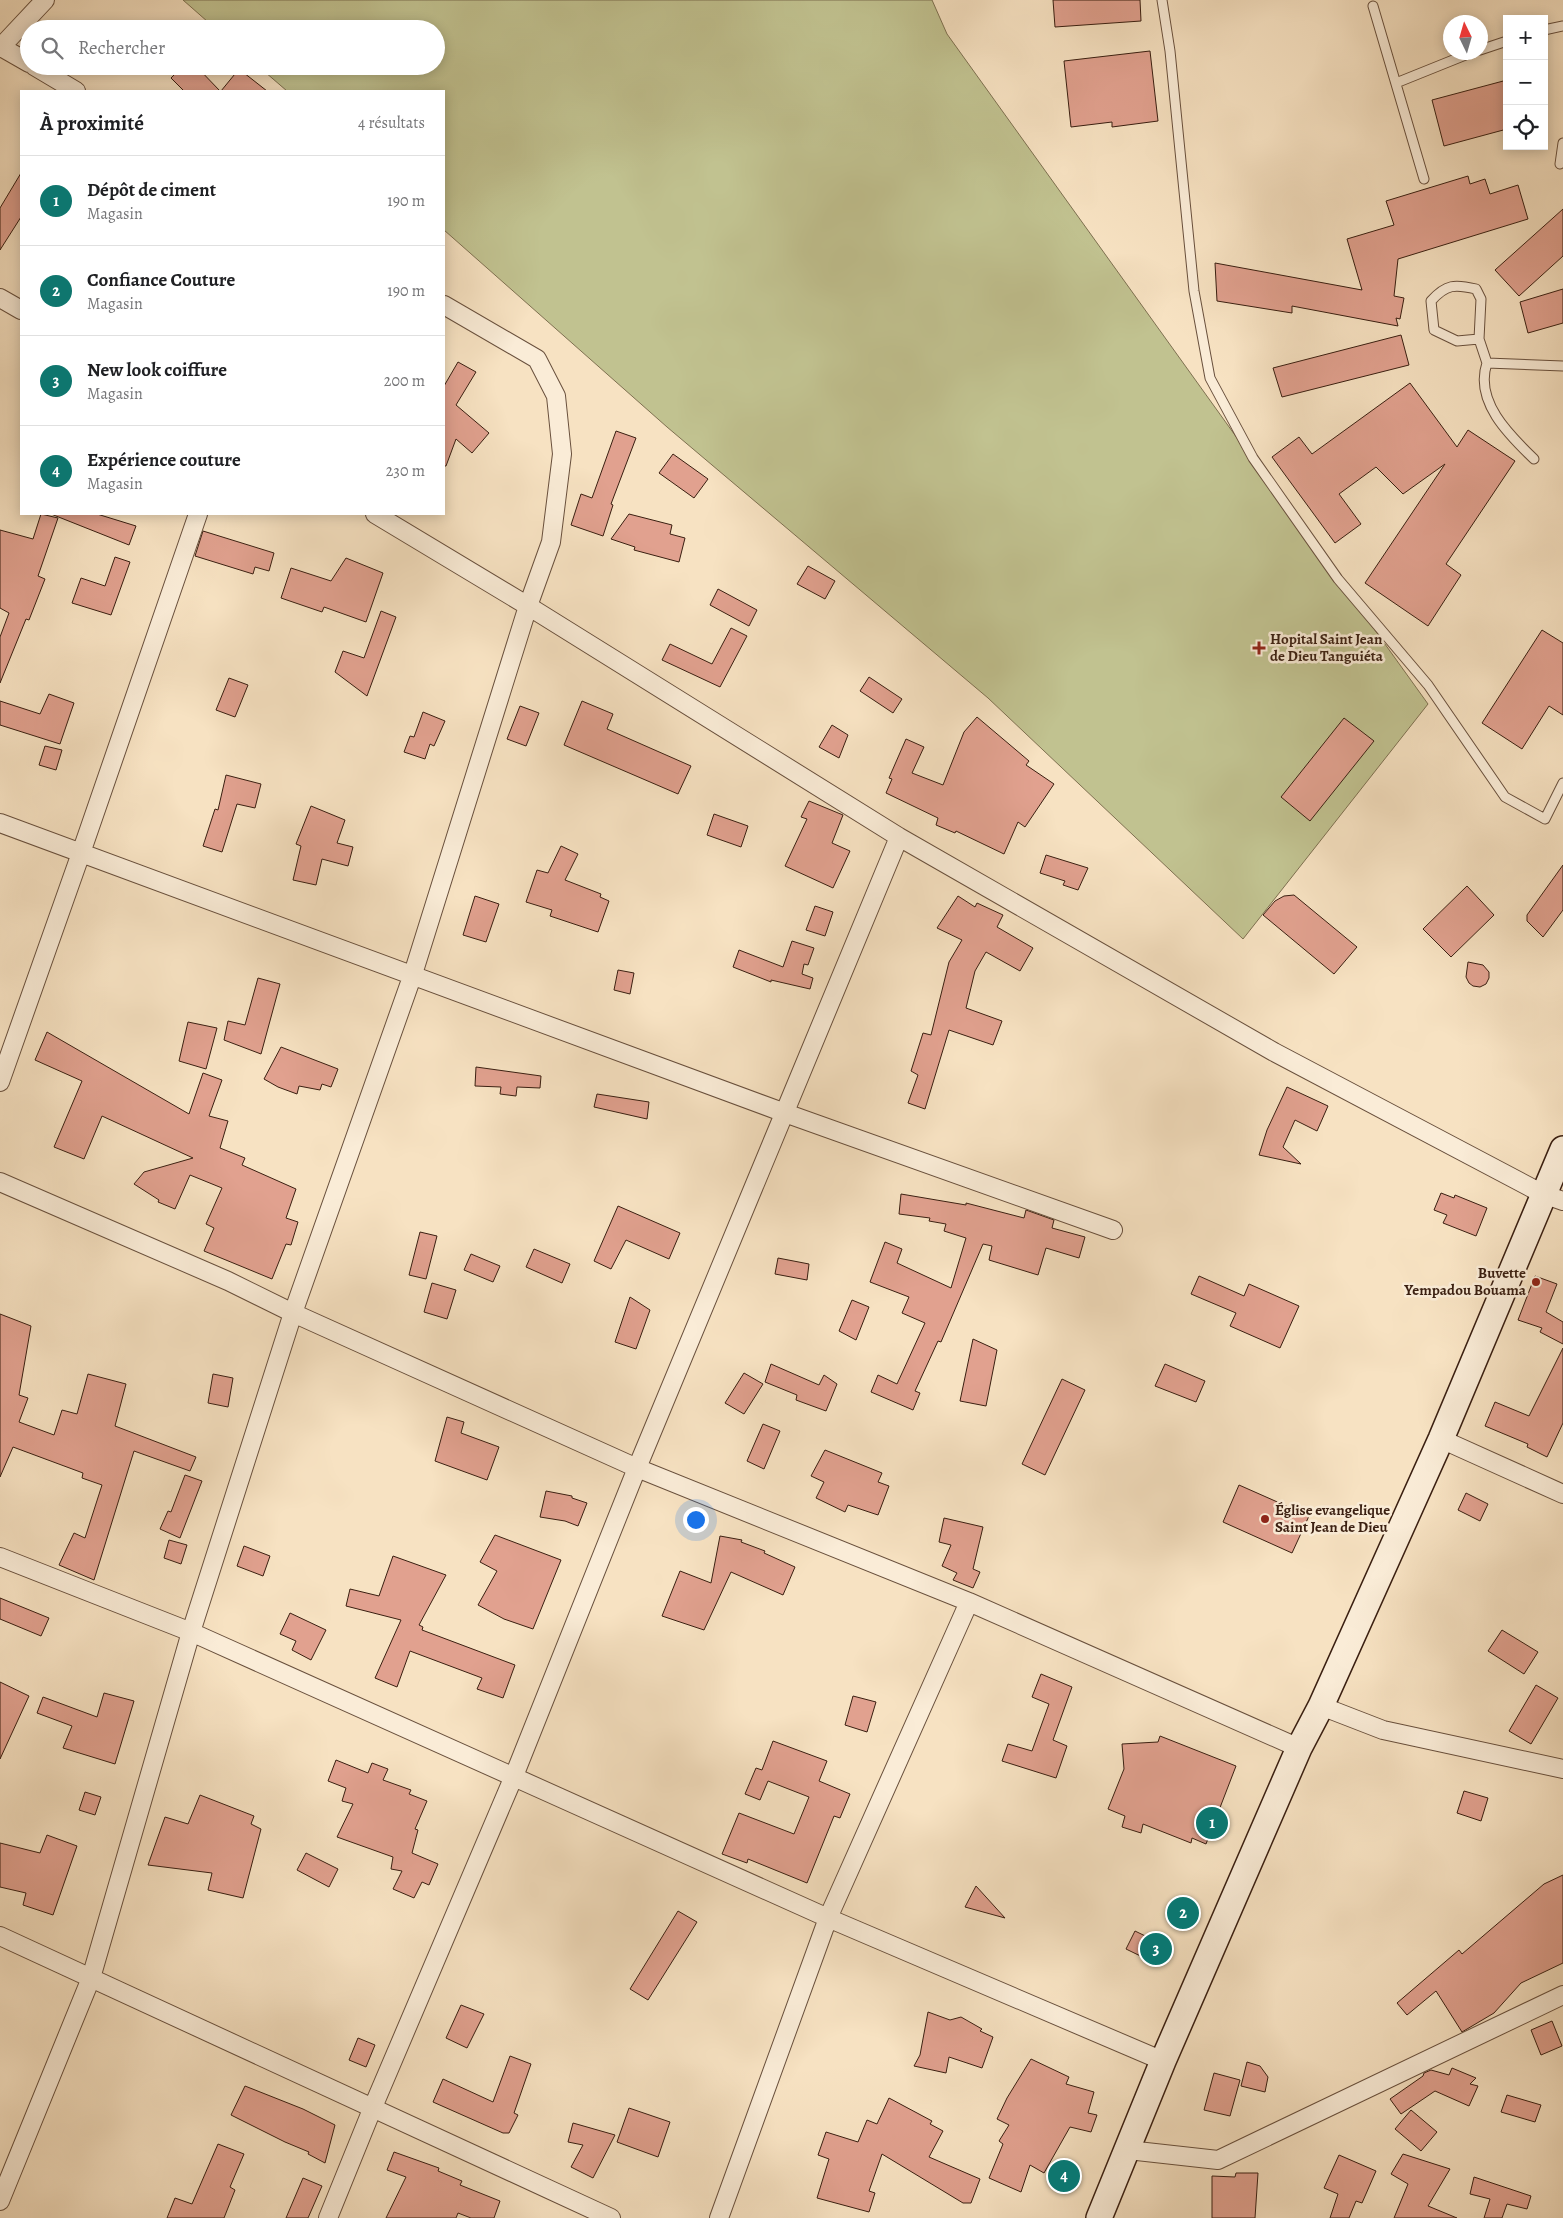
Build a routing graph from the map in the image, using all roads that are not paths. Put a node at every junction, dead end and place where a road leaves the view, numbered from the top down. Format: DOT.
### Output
graph roads {
  1 [pos="45,0"];
  2 [pos="1162,0"];
  3 [pos="1373,6"];
  4 [pos="26,20"];
  5 [pos="1563,26"];
  6 [pos="20,27"];
  7 [pos="1548,29"];
  8 [pos="1503,42"];
  9 [pos="1488,47"];
  10 [pos="0,48"];
  11 [pos="20,58"];
  12 [pos="1452,60"];
  13 [pos="49,75"];
  14 [pos="1396,83"];
  15 [pos="74,90"];
  16 [pos="1563,143"];
  17 [pos="1560,164"];
  18 [pos="1424,179"];
  19 [pos="0,298"];
  20 [pos="445,306"];
  21 [pos="20,309"];
  22 [pos="1480,339"];
  23 [pos="1486,364"];
  24 [pos="1563,366"];
  25 [pos="1534,459"];
  26 [pos="198,515"];
  27 [pos="377,515"];
  28 [pos="528,606"];
  29 [pos="1563,783"];
  30 [pos="0,823"];
  31 [pos="899,837"];
  32 [pos="81,853"];
  33 [pos="413,974"];
  34 [pos="0,1082"];
  35 [pos="785,1113"];
  36 [pos="1563,1149"];
  37 [pos="0,1182"];
  38 [pos="1553,1197"];
  39 [pos="1113,1230"];
  40 [pos="294,1313"];
  41 [pos="1441,1439"];
  42 [pos="637,1468"];
  43 [pos="1563,1494"];
  44 [pos="0,1557"];
  45 [pos="969,1602"];
  46 [pos="191,1632"];
  47 [pos="1321,1706"];
  48 [pos="1299,1748"];
  49 [pos="1563,1768"];
  50 [pos="514,1776"];
  51 [pos="828,1918"];
  52 [pos="0,1936"];
  53 [pos="91,1978"];
  54 [pos="1563,1995"];
  55 [pos="1163,2061"];
  56 [pos="373,2107"];
  57 [pos="1128,2150"];
  58 [pos="0,2201"];
  59 [pos="328,2218"];
  60 [pos="611,2218"];
  61 [pos="719,2218"];
  62 [pos="1100,2218"];
  1 -- 4 [label="street"];
  2 -- 29 [label="lane"];
  3 -- 14 [label="lane"];
  5 -- 7 [label="lane"];
  6 -- 10 [label="street"];
  8 -- 9 [label="lane"];
  10 -- 11 [label="street"];
  12 -- 14 [label="lane"];
  13 -- 15 [label="street"];
  14 -- 18 [label="lane"];
  16 -- 17 [label="lane"];
  19 -- 21 [label="street"];
  20 -- 28 [label="street"];
  22 -- 22 [label="lane"];
  22 -- 23 [label="lane"];
  23 -- 24 [label="lane"];
  23 -- 25 [label="lane"];
  26 -- 32 [label="street"];
  27 -- 28 [label="street"];
  28 -- 31 [label="street"];
  28 -- 33 [label="street"];
  30 -- 32 [label="street"];
  31 -- 35 [label="street"];
  31 -- 38 [label="street"];
  32 -- 33 [label="street"];
  32 -- 34 [label="street"];
  33 -- 35 [label="street"];
  33 -- 40 [label="street"];
  35 -- 39 [label="street"];
  35 -- 42 [label="street"];
  36 -- 38 [label="main road"];
  37 -- 40 [label="street"];
  38 -- 41 [label="main road"];
  40 -- 42 [label="street"];
  40 -- 46 [label="street"];
  41 -- 43 [label="street"];
  41 -- 47 [label="main road"];
  42 -- 45 [label="street"];
  42 -- 50 [label="street"];
  44 -- 46 [label="street"];
  45 -- 48 [label="street"];
  45 -- 51 [label="street"];
  46 -- 50 [label="street"];
  46 -- 53 [label="street"];
  47 -- 48 [label="main road"];
  47 -- 49 [label="street"];
  48 -- 55 [label="main road"];
  50 -- 51 [label="street"];
  50 -- 56 [label="street"];
  51 -- 55 [label="street"];
  51 -- 61 [label="street"];
  52 -- 53 [label="street"];
  53 -- 56 [label="street"];
  53 -- 58 [label="street"];
  54 -- 57 [label="street"];
  55 -- 57 [label="main road"];
  56 -- 59 [label="street"];
  56 -- 60 [label="street"];
  57 -- 62 [label="main road"];
}
